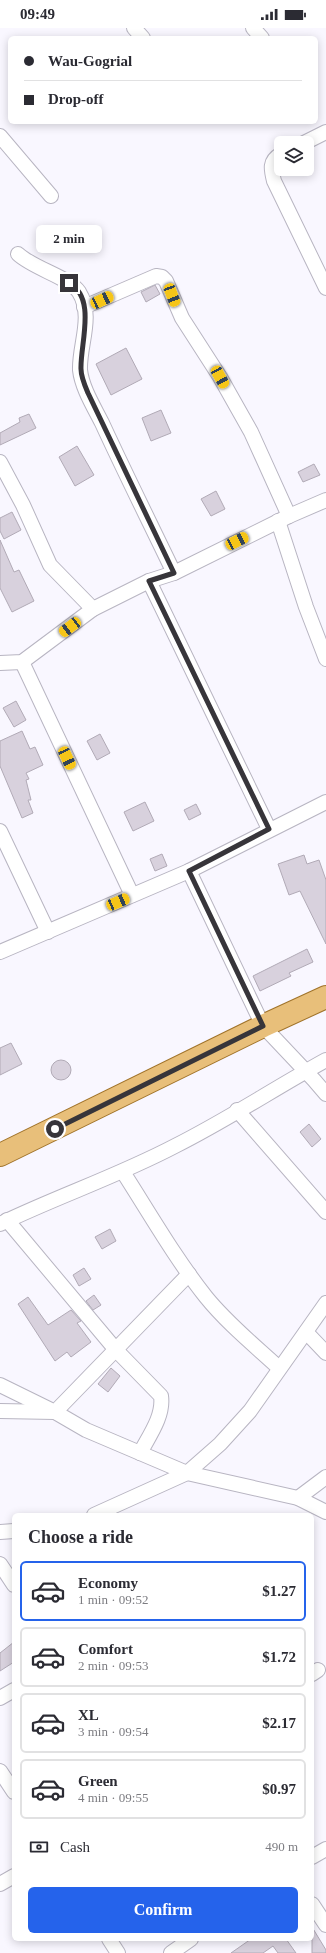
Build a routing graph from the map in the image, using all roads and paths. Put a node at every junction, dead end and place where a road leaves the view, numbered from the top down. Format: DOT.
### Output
graph roads {
  1 [pos="134,28"];
  2 [pos="254,28"];
  3 [pos="141,36"];
  4 [pos="260,36"];
  5 [pos="326,132"];
  6 [pos="0,136"];
  7 [pos="314,138"];
  8 [pos="274,159"];
  9 [pos="51,196"];
  10 [pos="18,254"];
  11 [pos="326,288"];
  12 [pos="84,307"];
  13 [pos="0,462"];
  14 [pos="326,500"];
  15 [pos="284,518"];
  16 [pos="174,573"];
  17 [pos="149,581"];
  18 [pos="94,609"];
  19 [pos="326,659"];
  20 [pos="22,662"];
  21 [pos="0,663"];
  22 [pos="326,802"];
  23 [pos="269,829"];
  24 [pos="0,831"];
  25 [pos="189,871"];
  26 [pos="132,895"];
  27 [pos="48,932"];
  28 [pos="0,952"];
  29 [pos="326,997"];
  30 [pos="263,1026"];
  31 [pos="326,1060"];
  32 [pos="306,1071"];
  33 [pos="326,1094"];
  34 [pos="237,1110"];
  35 [pos="0,1155"];
  36 [pos="123,1172"];
  37 [pos="326,1212"];
  38 [pos="4,1222"];
  39 [pos="189,1274"];
  40 [pos="326,1302"];
  41 [pos="306,1332"];
  42 [pos="116,1350"];
  43 [pos="326,1353"];
  44 [pos="278,1368"];
  45 [pos="0,1385"];
  46 [pos="0,1410"];
  47 [pos="55,1412"];
  48 [pos="140,1453"];
  49 [pos="187,1473"];
  50 [pos="326,1477"];
  51 [pos="298,1498"];
  52 [pos="326,1512"];
  53 [pos="98,1513"];
  54 [pos="12,1531"];
  55 [pos="0,1532"];
  56 [pos="0,1564"];
  57 [pos="12,1582"];
  58 [pos="12,1691"];
  59 [pos="0,1698"];
  60 [pos="0,1771"];
  61 [pos="12,1789"];
  62 [pos="12,1877"];
  63 [pos="0,1884"];
  64 [pos="314,1907"];
  65 [pos="326,1925"];
  66 [pos="110,1941"];
  67 [pos="188,1941"];
  68 [pos="118,1953"];
  69 [pos="171,1953"];
  1 -- 3 [label="street"];
  2 -- 4 [label="street"];
  5 -- 7 [label="street"];
  6 -- 9 [label="street"];
  8 -- 11 [label="street"];
  10 -- 12 [label="street"];
  12 -- 15 [label="street"];
  12 -- 16 [label="street"];
  13 -- 18 [label="street"];
  14 -- 15 [label="street"];
  15 -- 16 [label="street"];
  15 -- 19 [label="street"];
  16 -- 17 [label="street"];
  17 -- 18 [label="street"];
  17 -- 23 [label="street"];
  18 -- 20 [label="street"];
  20 -- 21 [label="street"];
  20 -- 26 [label="street"];
  22 -- 23 [label="street"];
  23 -- 25 [label="street"];
  24 -- 27 [label="street"];
  25 -- 26 [label="street"];
  25 -- 30 [label="street"];
  26 -- 27 [label="street"];
  27 -- 28 [label="street"];
  29 -- 30 [label="main road"];
  30 -- 32 [label="street"];
  30 -- 35 [label="main road"];
  31 -- 32 [label="street"];
  32 -- 33 [label="street"];
  32 -- 34 [label="street"];
  34 -- 36 [label="street"];
  34 -- 37 [label="street"];
  36 -- 38 [label="street"];
  36 -- 39 [label="street"];
  38 -- 42 [label="street"];
  39 -- 42 [label="street"];
  39 -- 44 [label="street"];
  40 -- 41 [label="street"];
  41 -- 43 [label="street"];
  41 -- 44 [label="street"];
  42 -- 47 [label="street"];
  42 -- 48 [label="street"];
  44 -- 49 [label="street"];
  45 -- 47 [label="street"];
  46 -- 47 [label="street"];
  47 -- 48 [label="street"];
  48 -- 49 [label="street"];
  49 -- 51 [label="street"];
  49 -- 53 [label="street"];
  50 -- 51 [label="street"];
  51 -- 52 [label="street"];
  54 -- 55 [label="street"];
  56 -- 57 [label="street"];
  58 -- 59 [label="street"];
  60 -- 61 [label="street"];
  62 -- 63 [label="street"];
  64 -- 65 [label="street"];
  66 -- 68 [label="street"];
  67 -- 69 [label="street"];
}
